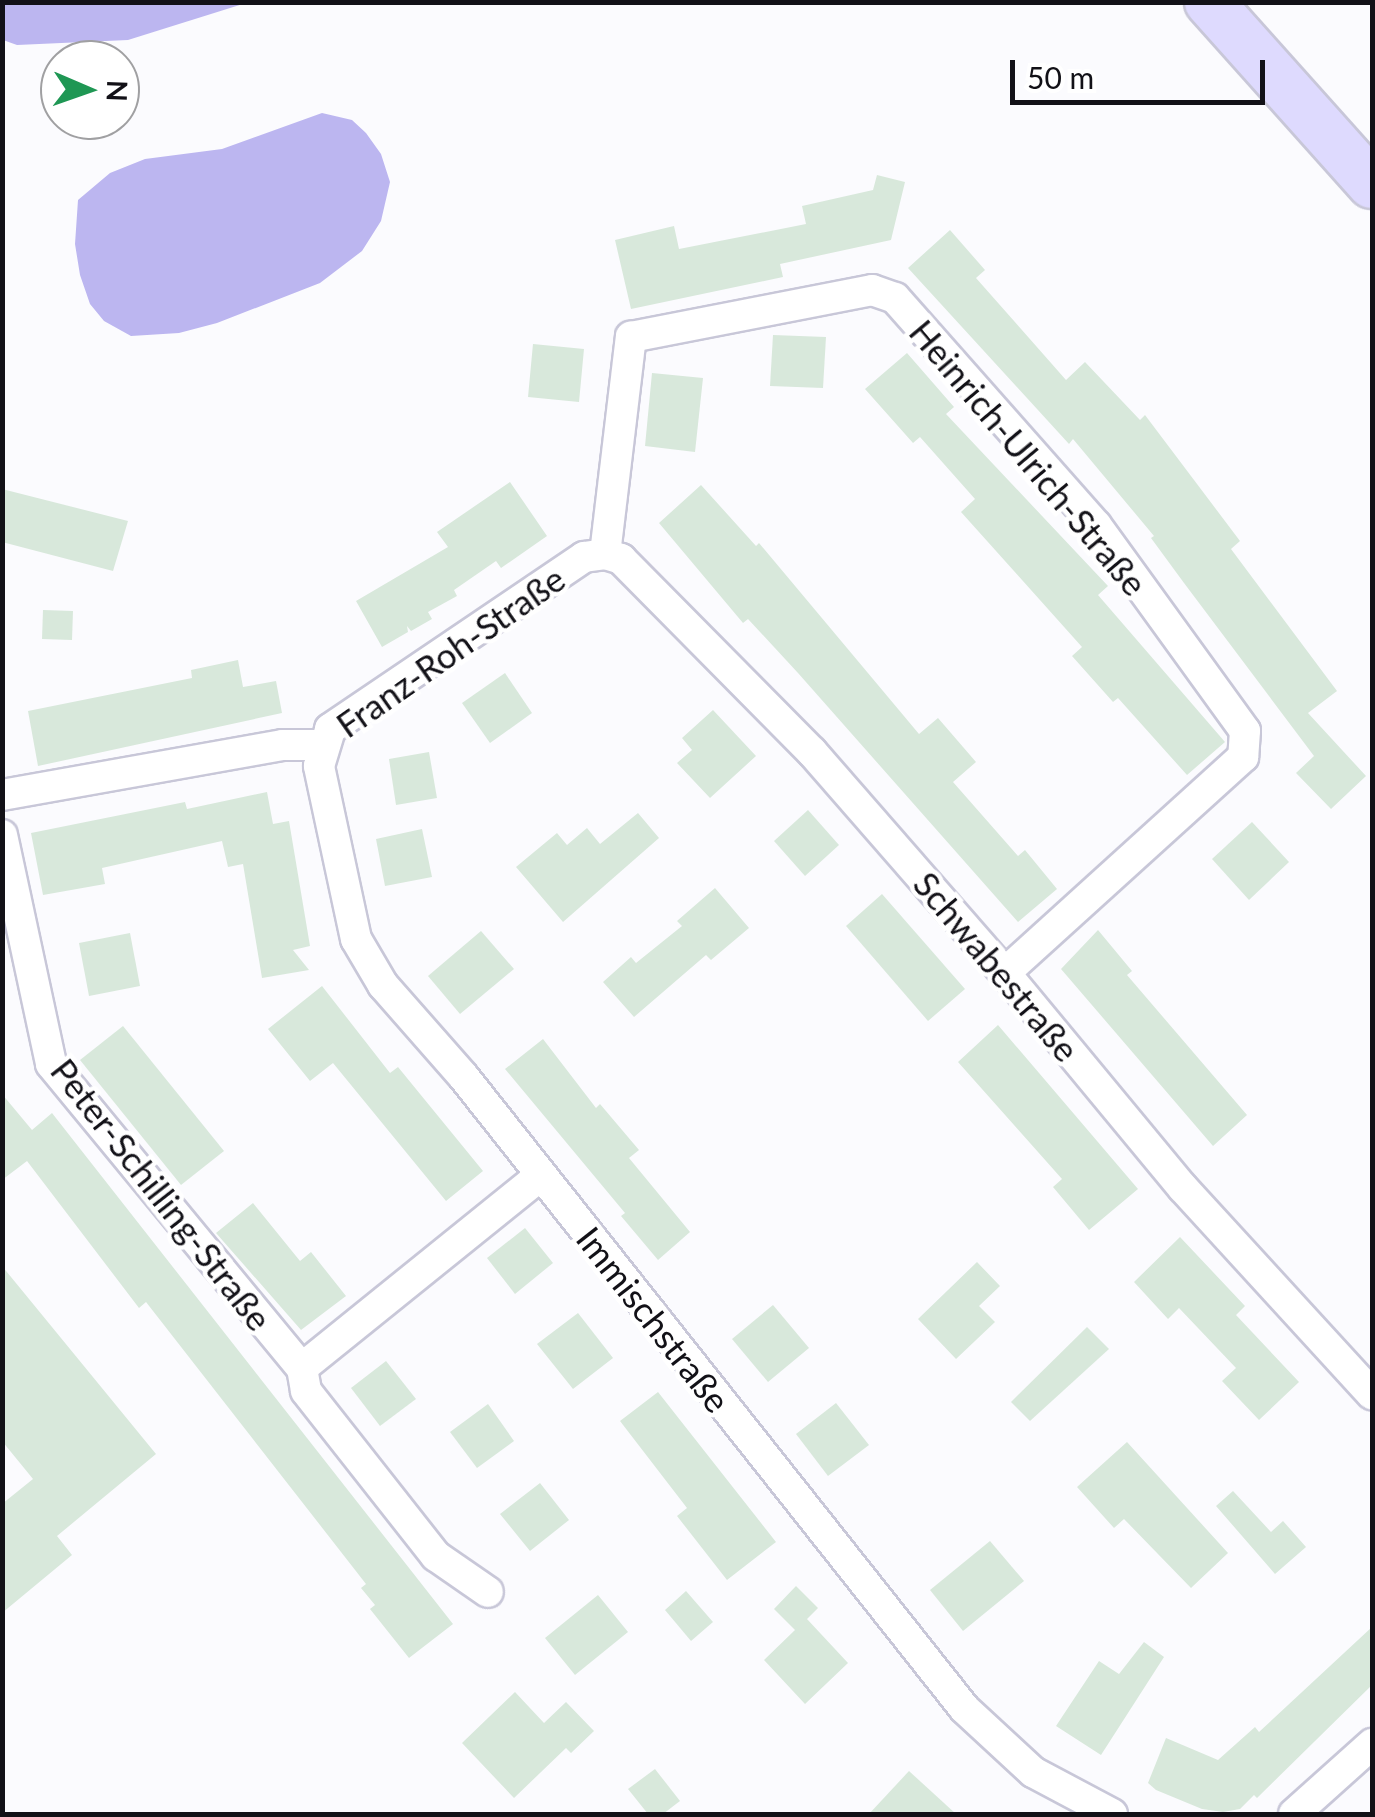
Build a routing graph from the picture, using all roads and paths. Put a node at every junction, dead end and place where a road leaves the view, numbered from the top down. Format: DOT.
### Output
graph roads {
  1 [pos="1209,2"];
  2 [pos="1372,184"];
  3 [pos="605,554"];
  4 [pos="323,745"];
  5 [pos="2,796"];
  6 [pos="2,834"];
  7 [pos="1005,973"];
  8 [pos="541,1175"];
  9 [pos="302,1368"];
  10 [pos="1372,1394"];
  11 [pos="488,1592"];
  12 [pos="1372,1744"];
  13 [pos="1112,1814"];
  14 [pos="1294,1814"];
  1 -- 2 [label="main road"];
  3 -- 4 [label="street, Franz-Roh-Straße"];
  3 -- 7 [label="street, Schwabestraße"];
  3 -- 7 [label="street, Heinrich-Ulrich-Straße"];
  4 -- 5 [label="street, Franz-Roh-Straße"];
  4 -- 8 [label="street, Immischstraße"];
  6 -- 9 [label="street, Peter-Schilling-Straße"];
  7 -- 10 [label="street, Schwabestraße"];
  8 -- 9 [label="street"];
  8 -- 13 [label="street, Immischstraße"];
  9 -- 11 [label="street, Peter-Schilling-Straße"];
  12 -- 14 [label="street"];
}
